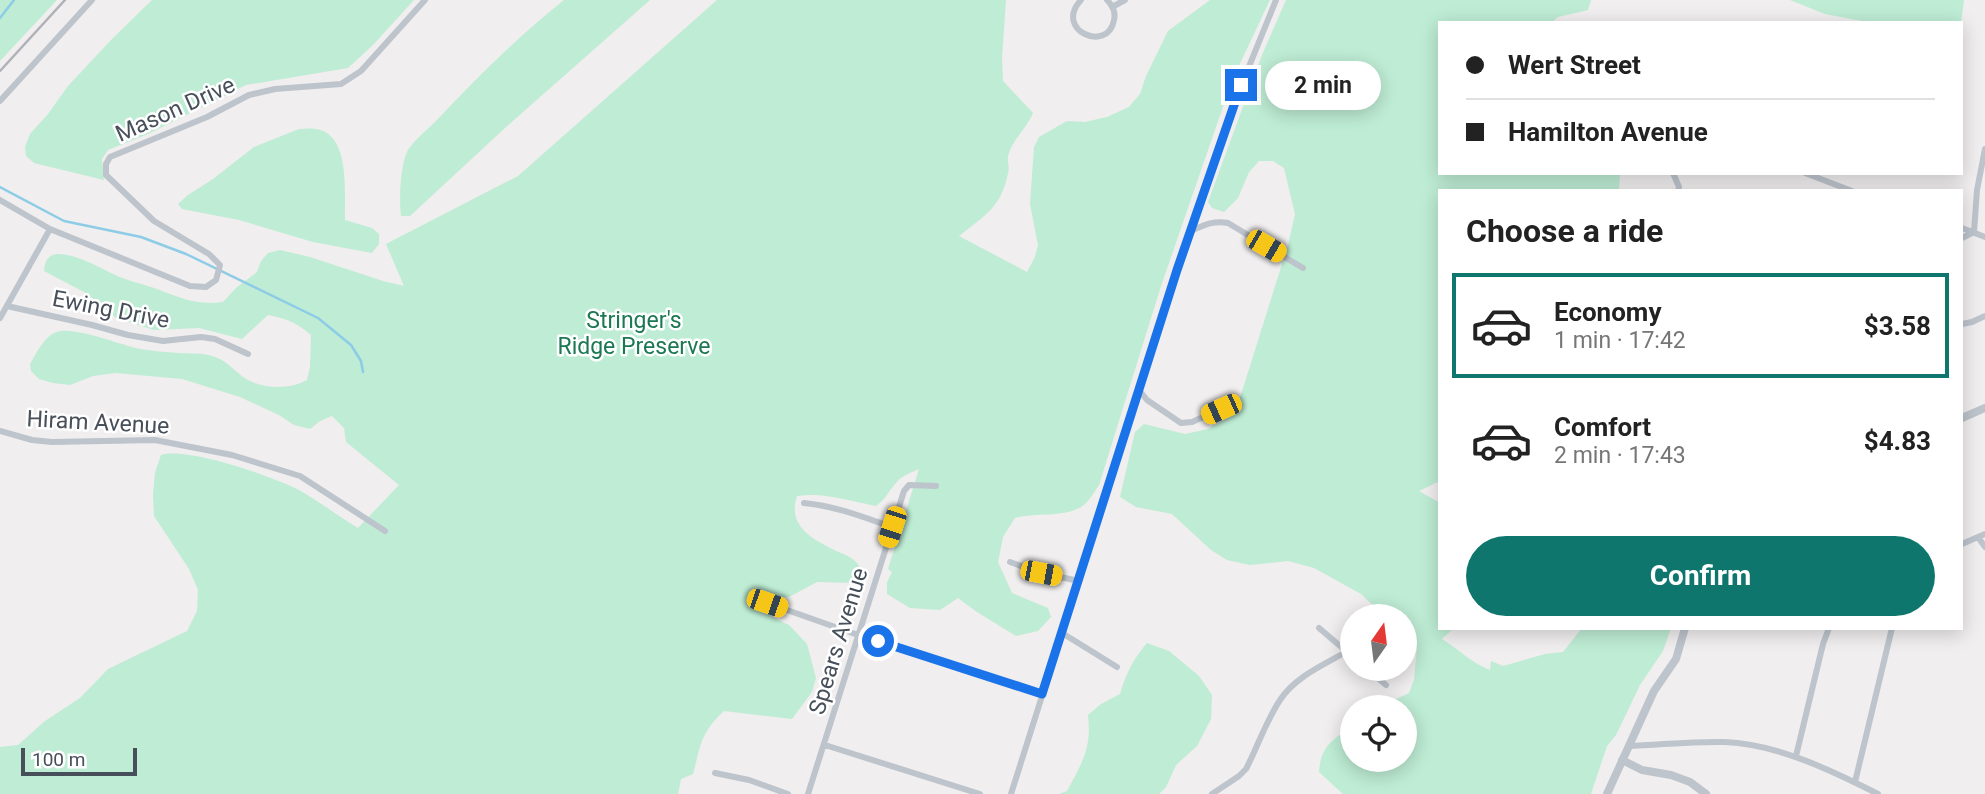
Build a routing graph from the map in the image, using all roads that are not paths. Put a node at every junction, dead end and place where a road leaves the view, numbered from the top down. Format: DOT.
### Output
graph roads {
  1 [pos="92,0"];
  2 [pos="425,0"];
  3 [pos="1081,0"];
  4 [pos="1107,0"];
  5 [pos="1125,0"];
  6 [pos="1276,0"];
  7 [pos="1112,6"];
  8 [pos="0,101"];
  9 [pos="1985,149"];
  10 [pos="1810,175"];
  11 [pos="1847,189"];
  12 [pos="0,200"];
  13 [pos="1963,228"];
  14 [pos="50,229"];
  15 [pos="1191,231"];
  16 [pos="1974,232"];
  17 [pos="1985,237"];
  18 [pos="1963,238"];
  19 [pos="1303,268"];
  20 [pos="7,306"];
  21 [pos="1985,316"];
  22 [pos="0,318"];
  23 [pos="1963,324"];
  24 [pos="248,354"];
  25 [pos="1139,390"];
  26 [pos="1985,408"];
  27 [pos="1221,409"];
  28 [pos="1963,418"];
  29 [pos="0,431"];
  30 [pos="936,486"];
  31 [pos="804,503"];
  32 [pos="892,527"];
  33 [pos="384,531"];
  34 [pos="1981,535"];
  35 [pos="1963,544"];
  36 [pos="1985,548"];
  37 [pos="1010,562"];
  38 [pos="1079,580"];
  39 [pos="767,603"];
  40 [pos="1318,628"];
  41 [pos="1684,630"];
  42 [pos="1828,630"];
  43 [pos="1892,630"];
  44 [pos="1062,633"];
  45 [pos="858,635"];
  46 [pos="1340,647"];
  47 [pos="1340,655"];
  48 [pos="1117,667"];
  49 [pos="1381,681"];
  50 [pos="1386,685"];
  51 [pos="1042,694"];
  52 [pos="825,744"];
  53 [pos="1628,746"];
  54 [pos="1796,756"];
  55 [pos="1622,760"];
  56 [pos="715,773"];
  57 [pos="1855,782"];
  58 [pos="788,794"];
  59 [pos="808,794"];
  60 [pos="980,794"];
  61 [pos="1012,794"];
  62 [pos="1212,794"];
  63 [pos="1607,794"];
  64 [pos="1706,794"];
  65 [pos="1878,794"];
  1 -- 8 [label="street"];
  2 -- 14 [label="street, Mason Drive"];
  3 -- 7 [label="street"];
  4 -- 7 [label="street"];
  5 -- 7 [label="street"];
  6 -- 15 [label="street"];
  9 -- 16 [label="street"];
  10 -- 11 [label="street"];
  12 -- 14 [label="street, Mason Drive"];
  13 -- 16 [label="street"];
  14 -- 20 [label="street"];
  15 -- 19 [label="street"];
  15 -- 25 [label="street"];
  16 -- 17 [label="street"];
  16 -- 18 [label="street"];
  20 -- 22 [label="street"];
  20 -- 24 [label="street, Ewing Drive"];
  21 -- 23 [label="street"];
  25 -- 27 [label="street"];
  25 -- 38 [label="street"];
  26 -- 28 [label="street"];
  29 -- 33 [label="street, Hiram Avenue"];
  30 -- 32 [label="street, Spears Avenue"];
  31 -- 32 [label="street"];
  32 -- 45 [label="street, Spears Avenue"];
  34 -- 35 [label="street"];
  34 -- 36 [label="street"];
  37 -- 38 [label="street"];
  38 -- 44 [label="street"];
  39 -- 45 [label="street"];
  40 -- 46 [label="street"];
  41 -- 53 [label="street"];
  42 -- 54 [label="street"];
  43 -- 57 [label="street"];
  44 -- 48 [label="street"];
  44 -- 51 [label="street"];
  45 -- 51 [label="street"];
  45 -- 52 [label="street, Spears Avenue"];
  47 -- 62 [label="street"];
  49 -- 50 [label="street"];
  51 -- 61 [label="street"];
  52 -- 59 [label="street, Spears Avenue"];
  52 -- 60 [label="street"];
  53 -- 54 [label="street"];
  53 -- 55 [label="street"];
  54 -- 57 [label="street"];
  55 -- 63 [label="street"];
  55 -- 64 [label="street"];
  56 -- 58 [label="street"];
  57 -- 65 [label="street"];
}
